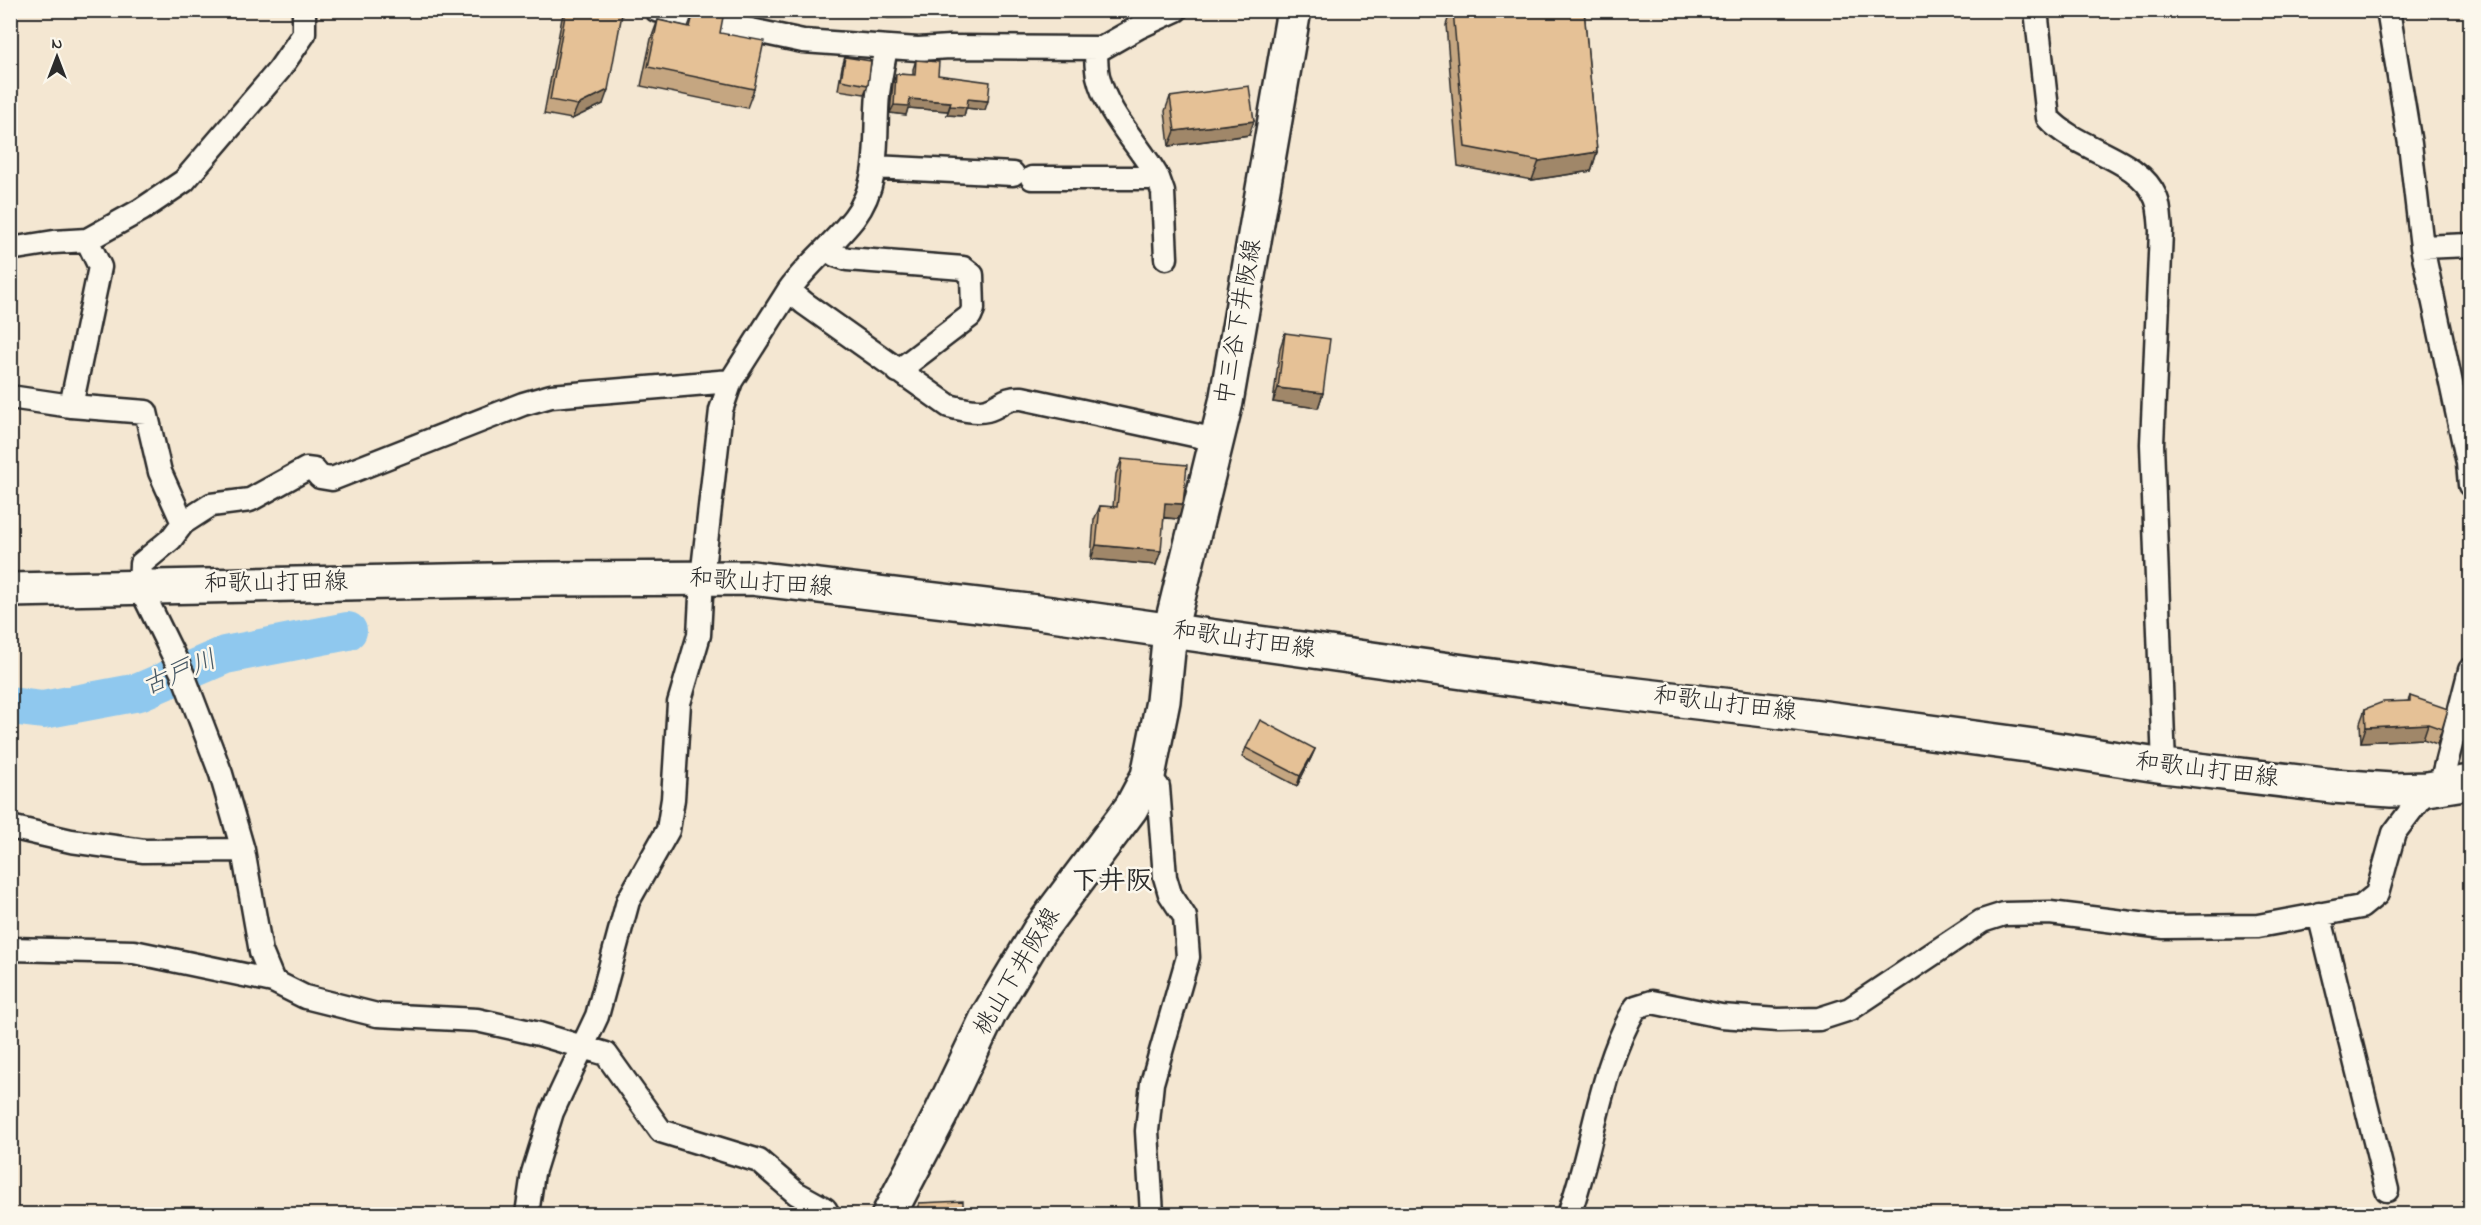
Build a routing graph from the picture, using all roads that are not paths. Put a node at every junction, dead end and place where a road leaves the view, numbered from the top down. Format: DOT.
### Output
graph roads {
  1 [pos="304,10"];
  2 [pos="656,10"];
  3 [pos="1176,10"];
  4 [pos="1294,10"];
  5 [pos="2036,10"];
  6 [pos="2388,10"];
  7 [pos="886,48"];
  8 [pos="1096,48"];
  9 [pos="874,167"];
  10 [pos="1158,178"];
  11 [pos="87,240"];
  12 [pos="2470,245"];
  13 [pos="2422,247"];
  14 [pos="826,248"];
  15 [pos="10,249"];
  16 [pos="1166,258"];
  17 [pos="789,290"];
  18 [pos="898,371"];
  19 [pos="731,381"];
  20 [pos="10,397"];
  21 [pos="71,406"];
  22 [pos="1217,440"];
  23 [pos="2470,485"];
  24 [pos="183,523"];
  25 [pos="702,578"];
  26 [pos="140,587"];
  27 [pos="10,590"];
  28 [pos="1170,631"];
  29 [pos="2470,670"];
  30 [pos="2164,766"];
  31 [pos="1148,776"];
  32 [pos="2446,786"];
  33 [pos="10,827"];
  34 [pos="243,850"];
  35 [pos="2319,914"];
  36 [pos="10,949"];
  37 [pos="273,981"];
  38 [pos="583,1049"];
  39 [pos="2387,1190"];
  40 [pos="527,1215"];
  41 [pos="828,1215"];
  42 [pos="889,1215"];
  43 [pos="1152,1215"];
  44 [pos="1569,1215"];
  1 -- 11 [label="street"];
  2 -- 7 [label="street"];
  3 -- 8 [label="street"];
  4 -- 22 [label="main road, 中三谷下井阪線"];
  5 -- 30 [label="street"];
  6 -- 13 [label="street"];
  7 -- 8 [label="street"];
  7 -- 9 [label="street"];
  8 -- 10 [label="street"];
  9 -- 10 [label="street"];
  9 -- 14 [label="street"];
  10 -- 16 [label="street"];
  11 -- 15 [label="street"];
  11 -- 21 [label="street"];
  12 -- 13 [label="street"];
  13 -- 23 [label="street"];
  14 -- 17 [label="street"];
  14 -- 18 [label="street"];
  17 -- 18 [label="street"];
  17 -- 19 [label="street"];
  18 -- 22 [label="street"];
  19 -- 24 [label="street"];
  19 -- 25 [label="street"];
  20 -- 21 [label="street"];
  21 -- 24 [label="street"];
  22 -- 28 [label="main road, 中三谷下井阪線"];
  24 -- 26 [label="street"];
  25 -- 26 [label="main road, 和歌山打田線"];
  25 -- 28 [label="main road, 和歌山打田線"];
  25 -- 38 [label="street"];
  26 -- 27 [label="main road, 和歌山打田線"];
  26 -- 34 [label="street"];
  28 -- 30 [label="main road, 和歌山打田線"];
  28 -- 31 [label="main road, 桃山下井阪線"];
  29 -- 32 [label="street"];
  30 -- 32 [label="main road, 和歌山打田線"];
  31 -- 42 [label="main road, 桃山下井阪線"];
  31 -- 43 [label="street"];
  32 -- 35 [label="street"];
  33 -- 34 [label="street"];
  34 -- 37 [label="street"];
  35 -- 39 [label="street"];
  35 -- 44 [label="street"];
  36 -- 37 [label="street"];
  37 -- 38 [label="street"];
  38 -- 40 [label="street"];
  38 -- 41 [label="street"];
}
